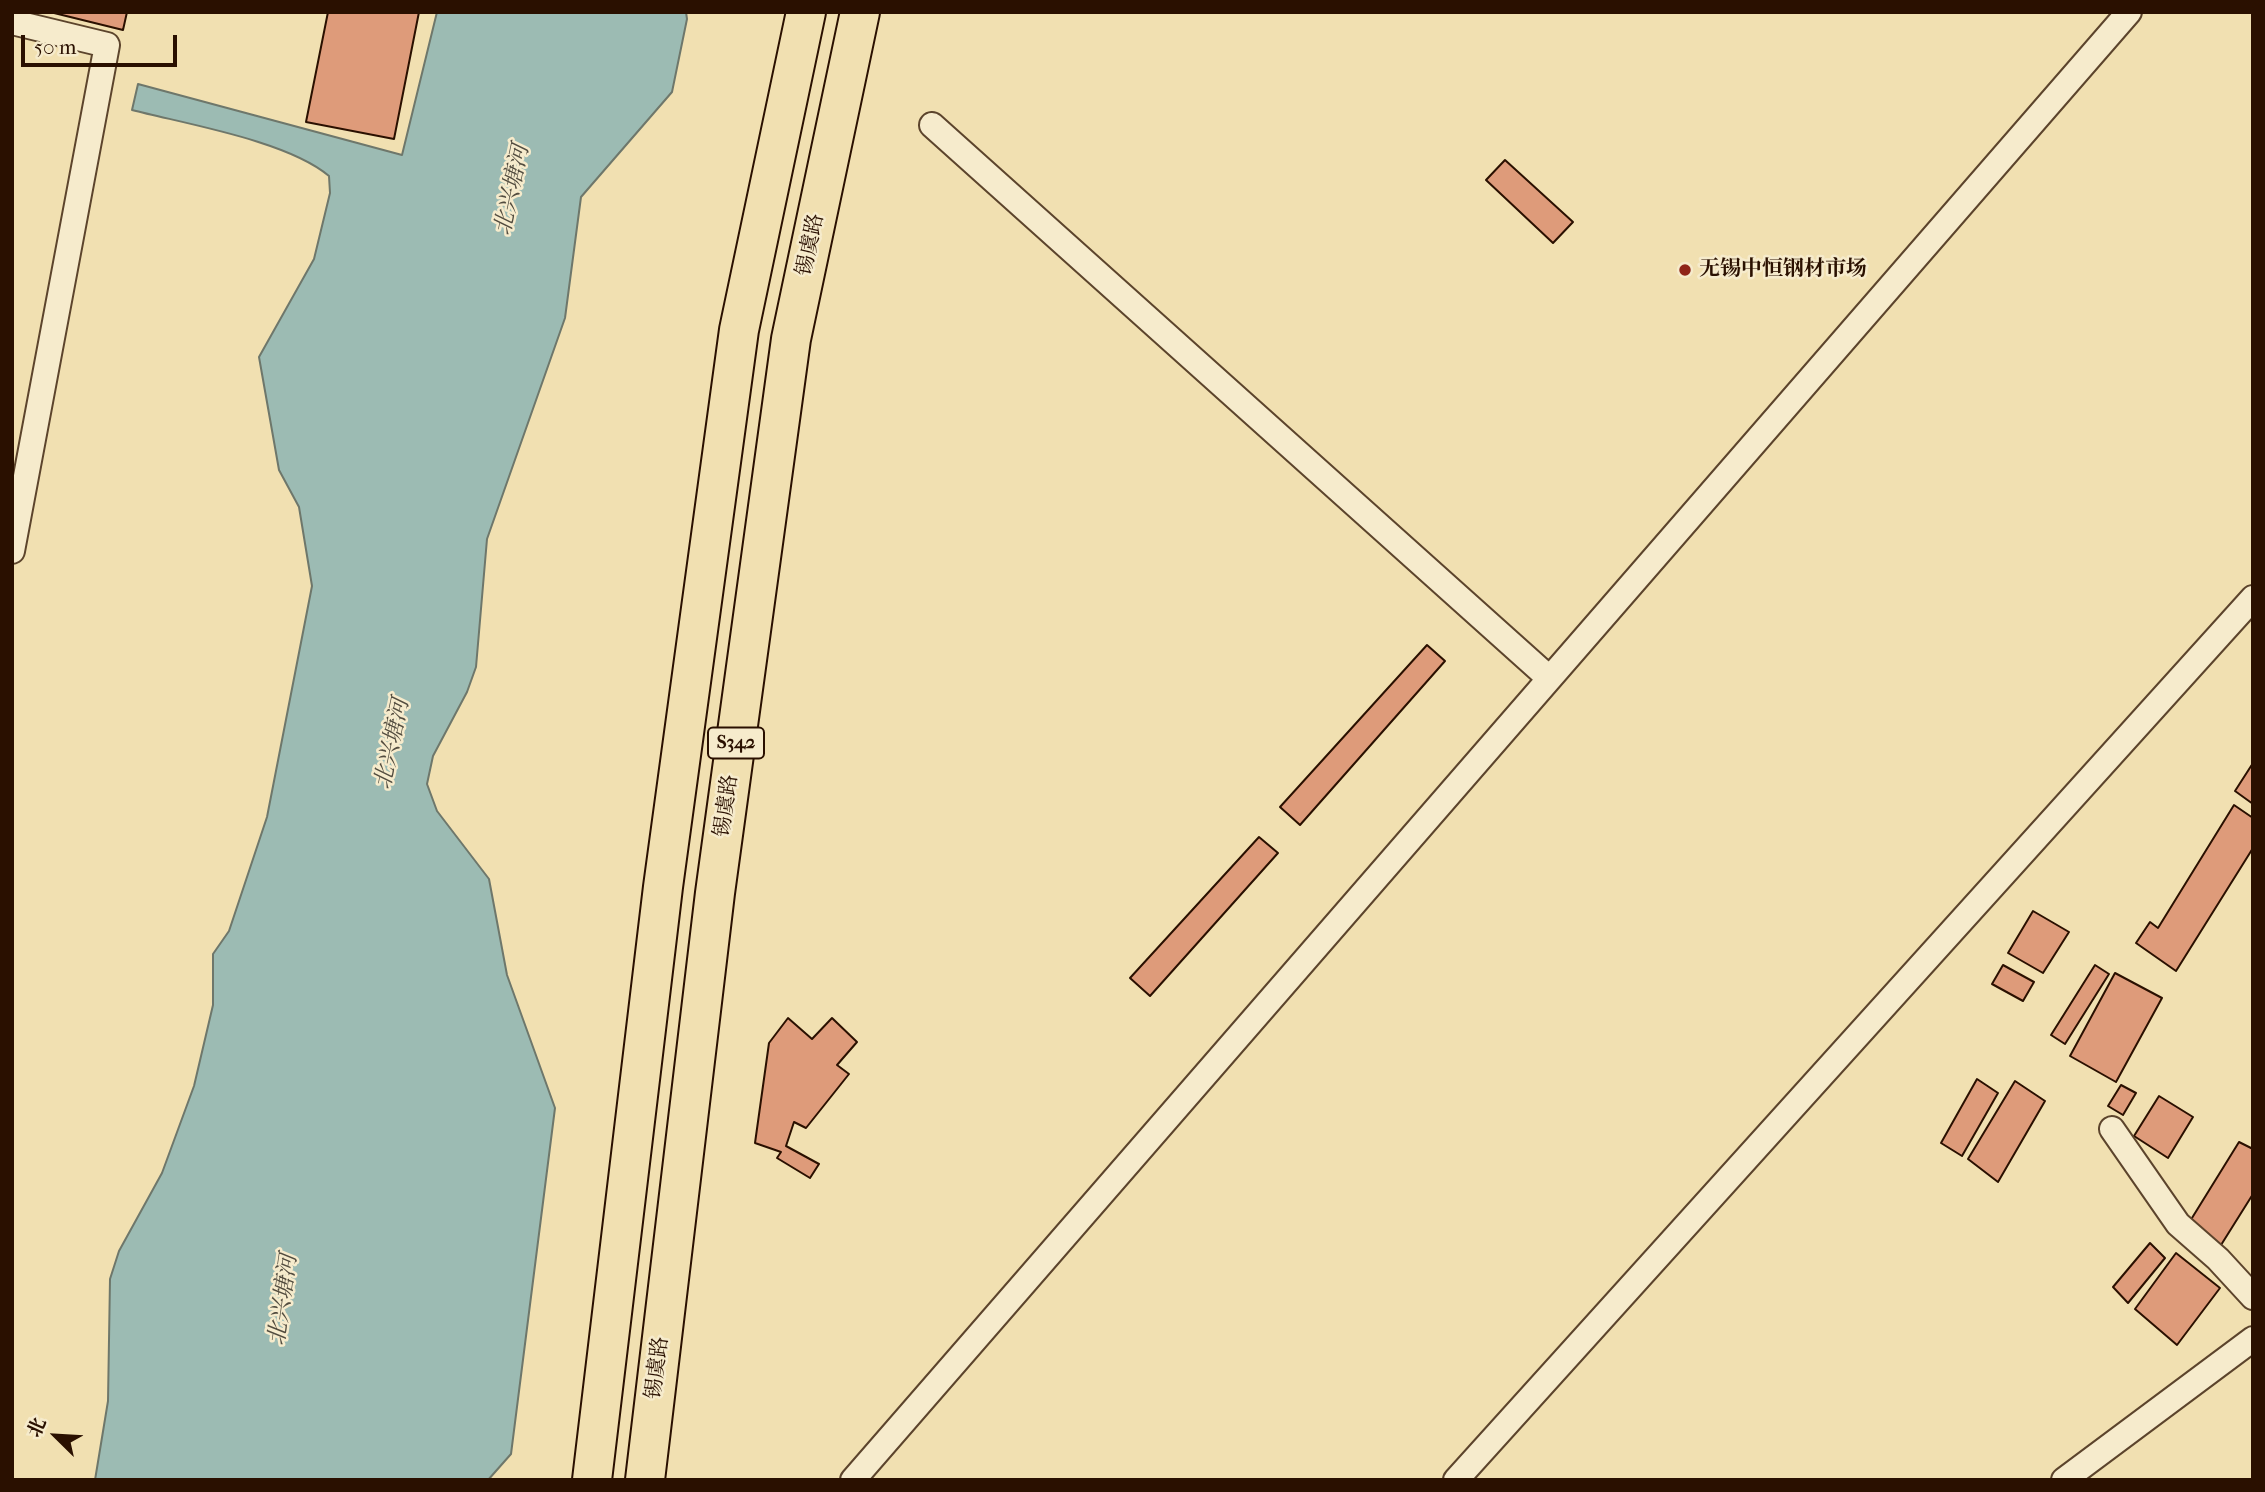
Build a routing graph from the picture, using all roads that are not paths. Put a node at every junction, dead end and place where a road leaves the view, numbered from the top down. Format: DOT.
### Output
graph roads {
  1 [pos="806,12"];
  2 [pos="860,12"];
  3 [pos="2129,12"];
  4 [pos="12,22"];
  5 [pos="932,125"];
  6 [pos="12,551"];
  7 [pos="2253,598"];
  8 [pos="1549,678"];
  9 [pos="2112,1129"];
  10 [pos="2249,1284"];
  11 [pos="2253,1339"];
  12 [pos="592,1480"];
  13 [pos="645,1480"];
  14 [pos="853,1480"];
  15 [pos="1456,1480"];
  16 [pos="2064,1480"];
  1 -- 12 [label="main road, S342"];
  2 -- 13 [label="main road, 锡虞路 / S342"];
  3 -- 8 [label="street"];
  4 -- 6 [label="street"];
  5 -- 8 [label="street"];
  7 -- 15 [label="street"];
  8 -- 14 [label="street"];
  9 -- 10 [label="street"];
  11 -- 16 [label="street"];
}
